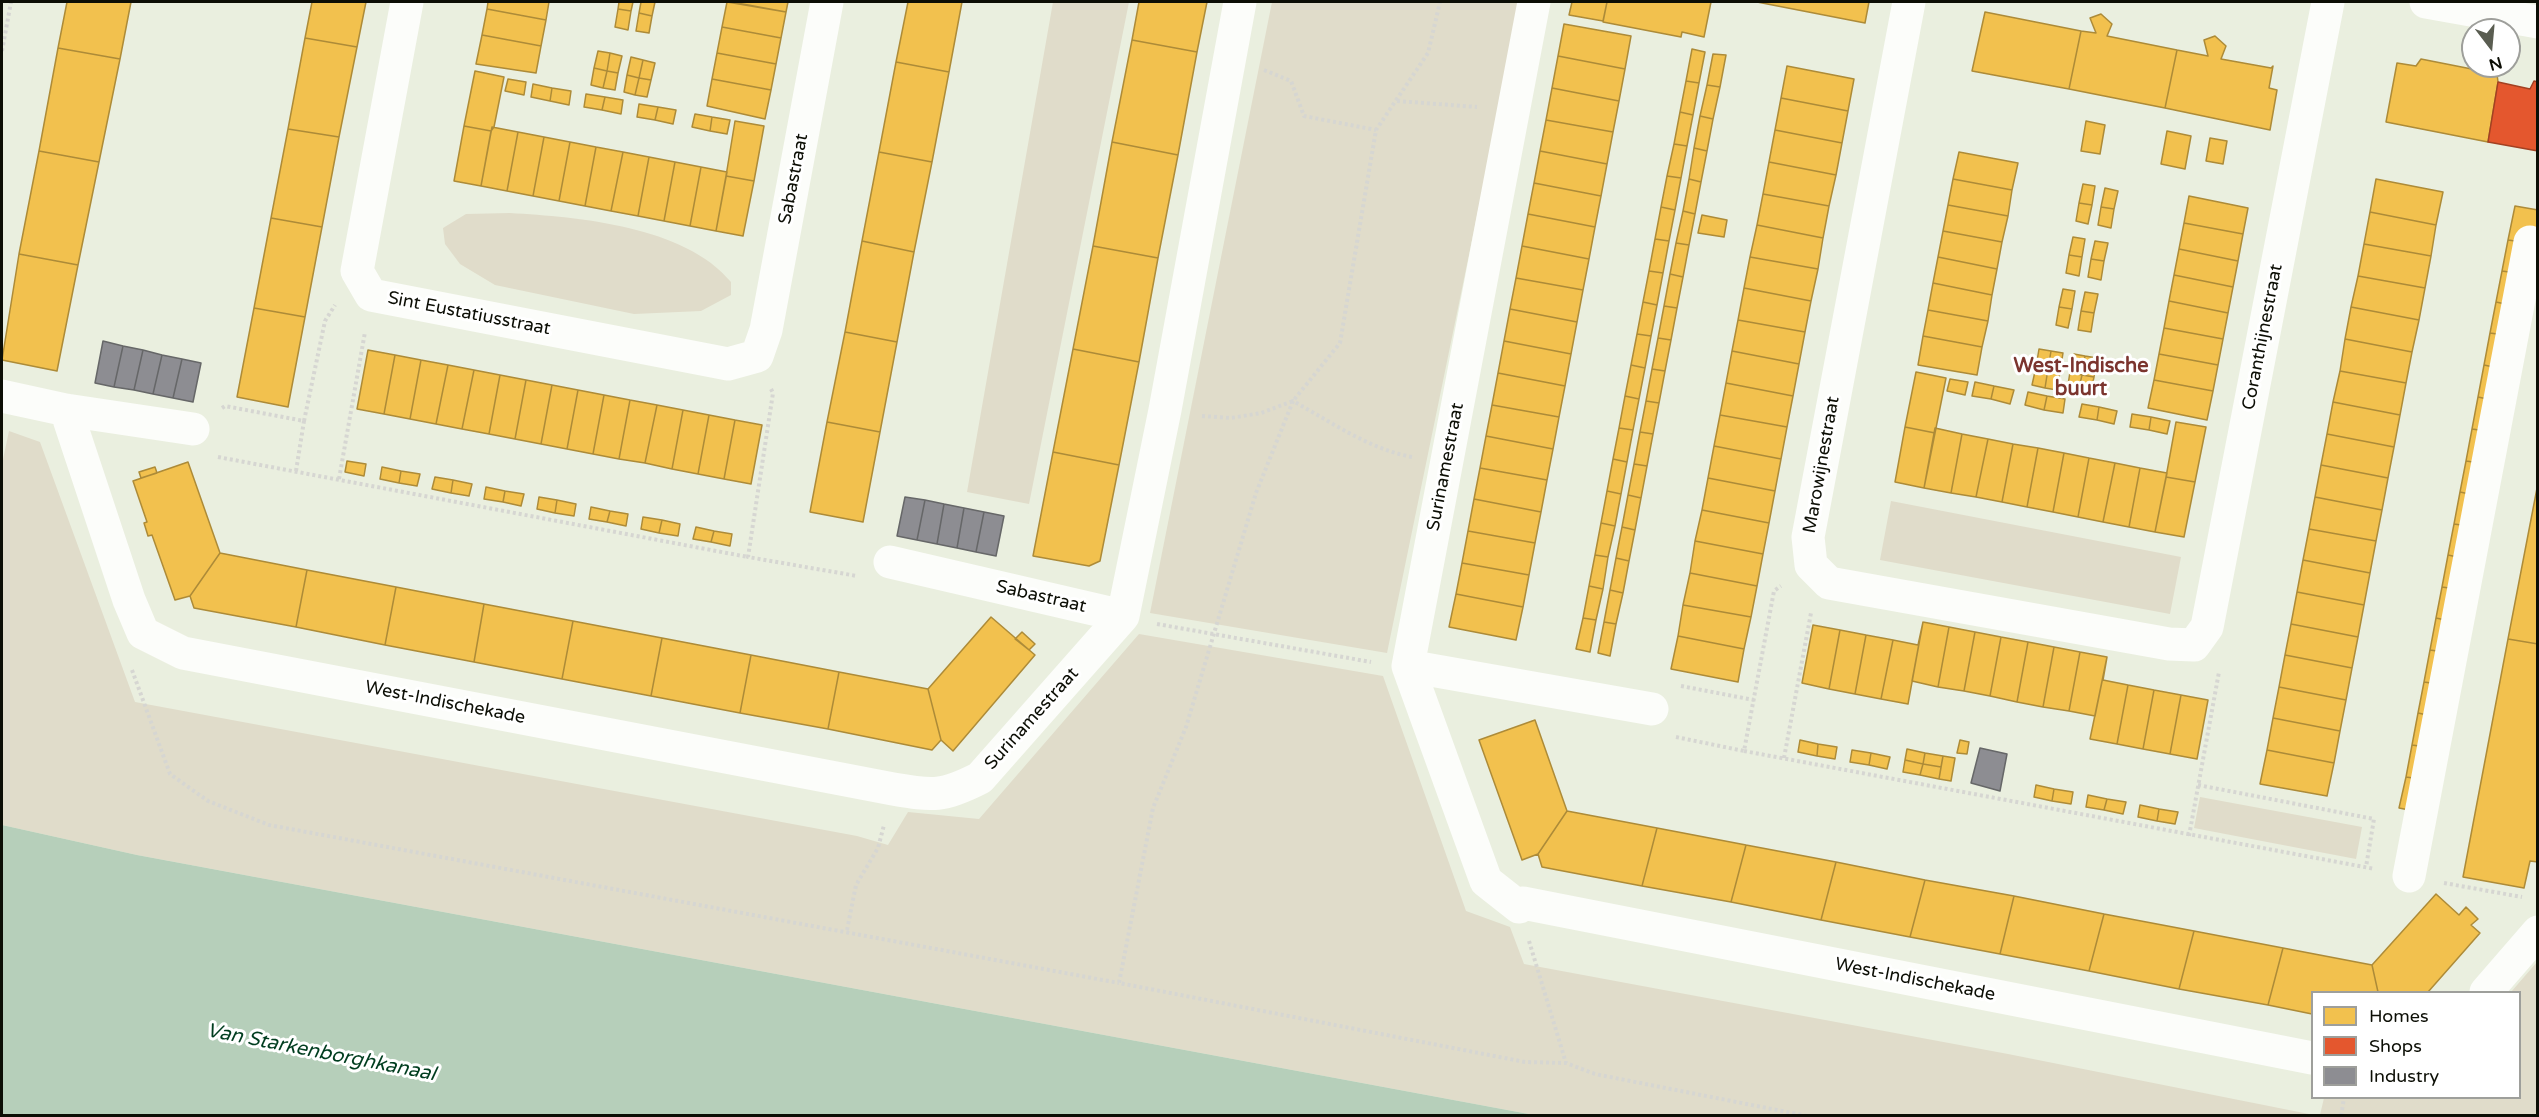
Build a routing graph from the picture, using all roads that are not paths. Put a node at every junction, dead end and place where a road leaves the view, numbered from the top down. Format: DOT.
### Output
graph roads {
  1 [pos="407,2"];
  2 [pos="827,2"];
  3 [pos="1240,2"];
  4 [pos="1534,2"];
  5 [pos="1909,2"];
  6 [pos="2328,2"];
  7 [pos="2426,2"];
  8 [pos="2538,22"];
  9 [pos="2530,242"];
  10 [pos="757,356"];
  11 [pos="2,396"];
  12 [pos="66,410"];
  13 [pos="193,429"];
  14 [pos="890,562"];
  15 [pos="1123,616"];
  16 [pos="2169,644"];
  17 [pos="1408,666"];
  18 [pos="1652,709"];
  19 [pos="980,778"];
  20 [pos="2409,876"];
  21 [pos="2538,932"];
  22 [pos="2488,991"];
  23 [pos="2311,1058"];
  1 -- 10 [label="street, Sint Eustatiusstraat"];
  2 -- 10 [label="street, Sabastraat"];
  3 -- 15 [label="street, Surinamestraat"];
  4 -- 17 [label="street, Surinamestraat"];
  5 -- 16 [label="street, Marowijnestraat"];
  6 -- 16 [label="street, Coranthijnestraat"];
  7 -- 8 [label="street"];
  9 -- 20 [label="street"];
  11 -- 12 [label="street"];
  12 -- 13 [label="street"];
  12 -- 19 [label="street, West-Indischekade"];
  14 -- 15 [label="street, Sabastraat"];
  15 -- 19 [label="street, Surinamestraat"];
  17 -- 18 [label="street"];
  17 -- 23 [label="street, West-Indischekade"];
  21 -- 22 [label="street"];
}
